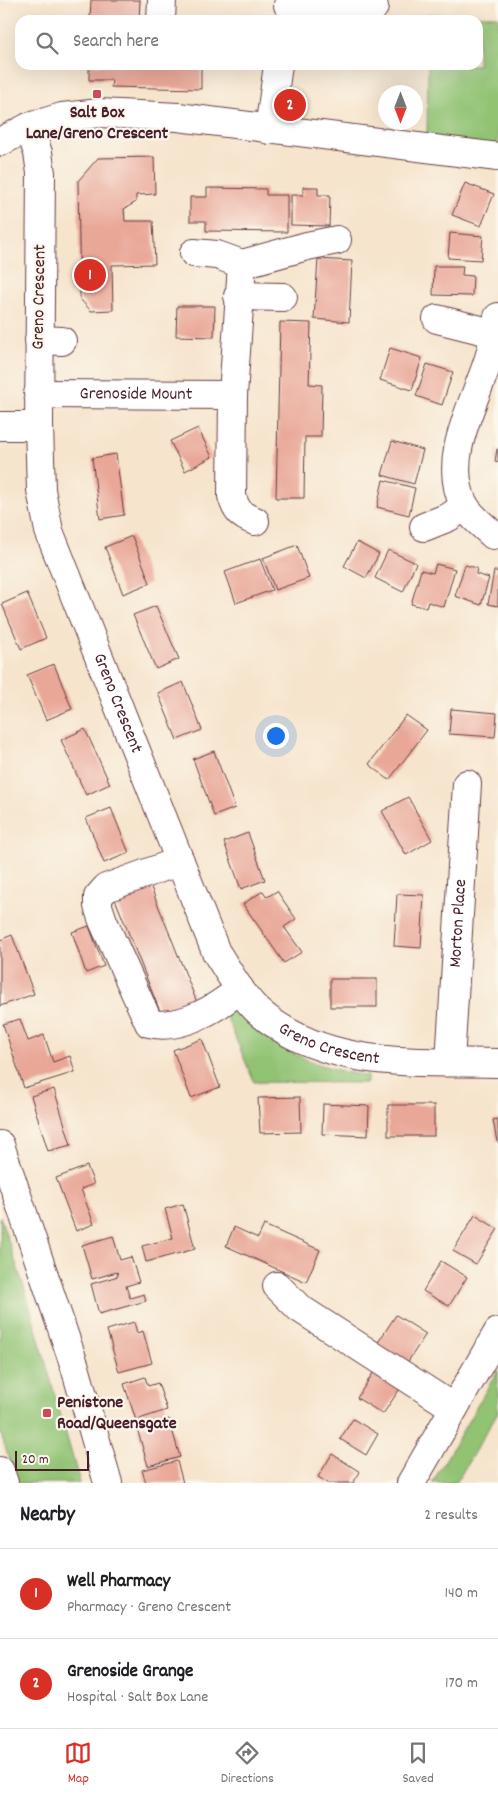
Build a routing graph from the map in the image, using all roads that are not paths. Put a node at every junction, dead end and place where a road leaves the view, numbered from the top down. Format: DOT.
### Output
graph roads {
  1 [pos="162,0"];
  2 [pos="374,7"];
  3 [pos="287,8"];
  4 [pos="161,15"];
  5 [pos="277,70"];
  6 [pos="28,127"];
  7 [pos="269,130"];
  8 [pos="0,142"];
  9 [pos="498,157"];
  10 [pos="337,240"];
  11 [pos="194,253"];
  12 [pos="242,264"];
  13 [pos="238,296"];
  14 [pos="283,298"];
  15 [pos="437,319"];
  16 [pos="496,325"];
  17 [pos="38,394"];
  18 [pos="233,394"];
  19 [pos="0,426"];
  20 [pos="39,426"];
  21 [pos="465,506"];
  22 [pos="255,521"];
  23 [pos="424,527"];
  24 [pos="493,535"];
  25 [pos="467,784"];
  26 [pos="180,861"];
  27 [pos="240,989"];
  28 [pos="450,1062"];
  29 [pos="498,1063"];
  30 [pos="0,1145"];
  31 [pos="277,1286"];
  32 [pos="498,1332"];
  33 [pos="454,1408"];
  34 [pos="0,1471"];
  35 [pos="4,1483"];
  36 [pos="108,1483"];
  37 [pos="411,1483"];
  1 -- 4 [label="main road"];
  2 -- 3 [label="main road"];
  5 -- 7 [label="main road"];
  6 -- 7 [label="main road"];
  6 -- 8 [label="main road"];
  6 -- 17 [label="main road, Greno Crescent"];
  7 -- 9 [label="main road"];
  10 -- 12 [label="main road"];
  11 -- 12 [label="main road"];
  12 -- 13 [label="main road"];
  13 -- 14 [label="main road"];
  13 -- 18 [label="main road"];
  15 -- 16 [label="main road"];
  16 -- 21 [label="main road"];
  17 -- 18 [label="main road, Grenoside Mount"];
  17 -- 20 [label="main road, Greno Crescent"];
  18 -- 22 [label="main road"];
  19 -- 20 [label="main road"];
  20 -- 26 [label="main road, Greno Crescent"];
  21 -- 23 [label="main road"];
  21 -- 24 [label="main road"];
  25 -- 28 [label="main road, Morton Place"];
  26 -- 27 [label="main road, Greno Crescent"];
  26 -- 27 [label="main road"];
  27 -- 28 [label="main road, Greno Crescent"];
  28 -- 29 [label="main road, Greno Crescent"];
  30 -- 36 [label="main road"];
  31 -- 33 [label="main road"];
  32 -- 33 [label="main road"];
  33 -- 37 [label="main road"];
  34 -- 35 [label="main road"];
}
